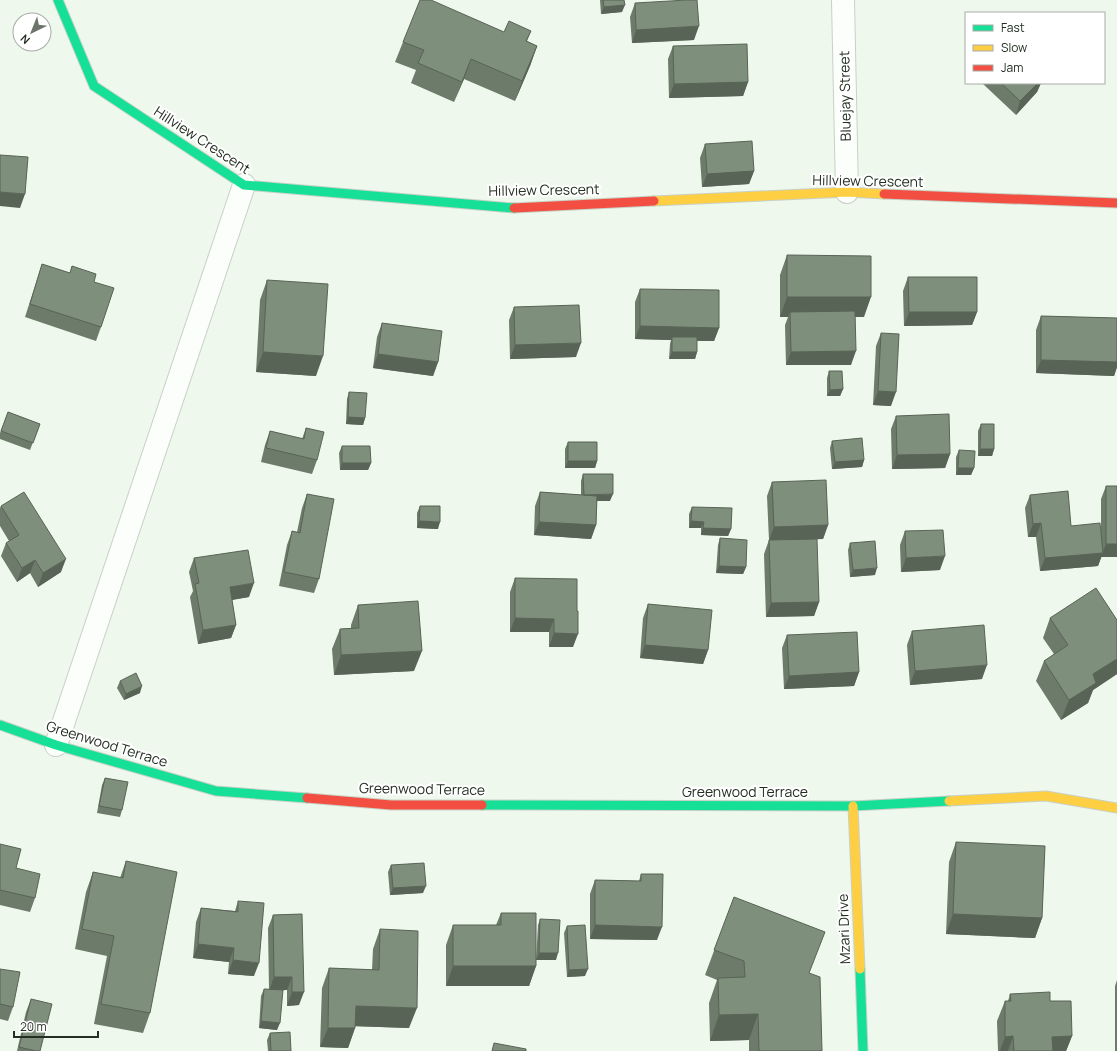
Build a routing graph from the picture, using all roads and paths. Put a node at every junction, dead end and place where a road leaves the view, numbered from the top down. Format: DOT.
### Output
graph roads {
  1 [pos="58,0"];
  2 [pos="843,0"];
  3 [pos="244,185"];
  4 [pos="847,192"];
  5 [pos="1117,203"];
  6 [pos="0,725"];
  7 [pos="56,745"];
  8 [pos="853,806"];
  9 [pos="1117,808"];
  10 [pos="863,1051"];
  1 -- 3 [label="street, Hillview Crescent"];
  2 -- 4 [label="street, Bluejay Street"];
  3 -- 4 [label="street, Hillview Crescent"];
  3 -- 7 [label="street"];
  4 -- 5 [label="street, Hillview Crescent"];
  6 -- 7 [label="street, Greenwood Terrace"];
  7 -- 8 [label="street, Greenwood Terrace"];
  8 -- 9 [label="street, Greenwood Terrace"];
  8 -- 10 [label="street, Mzari Drive"];
}
